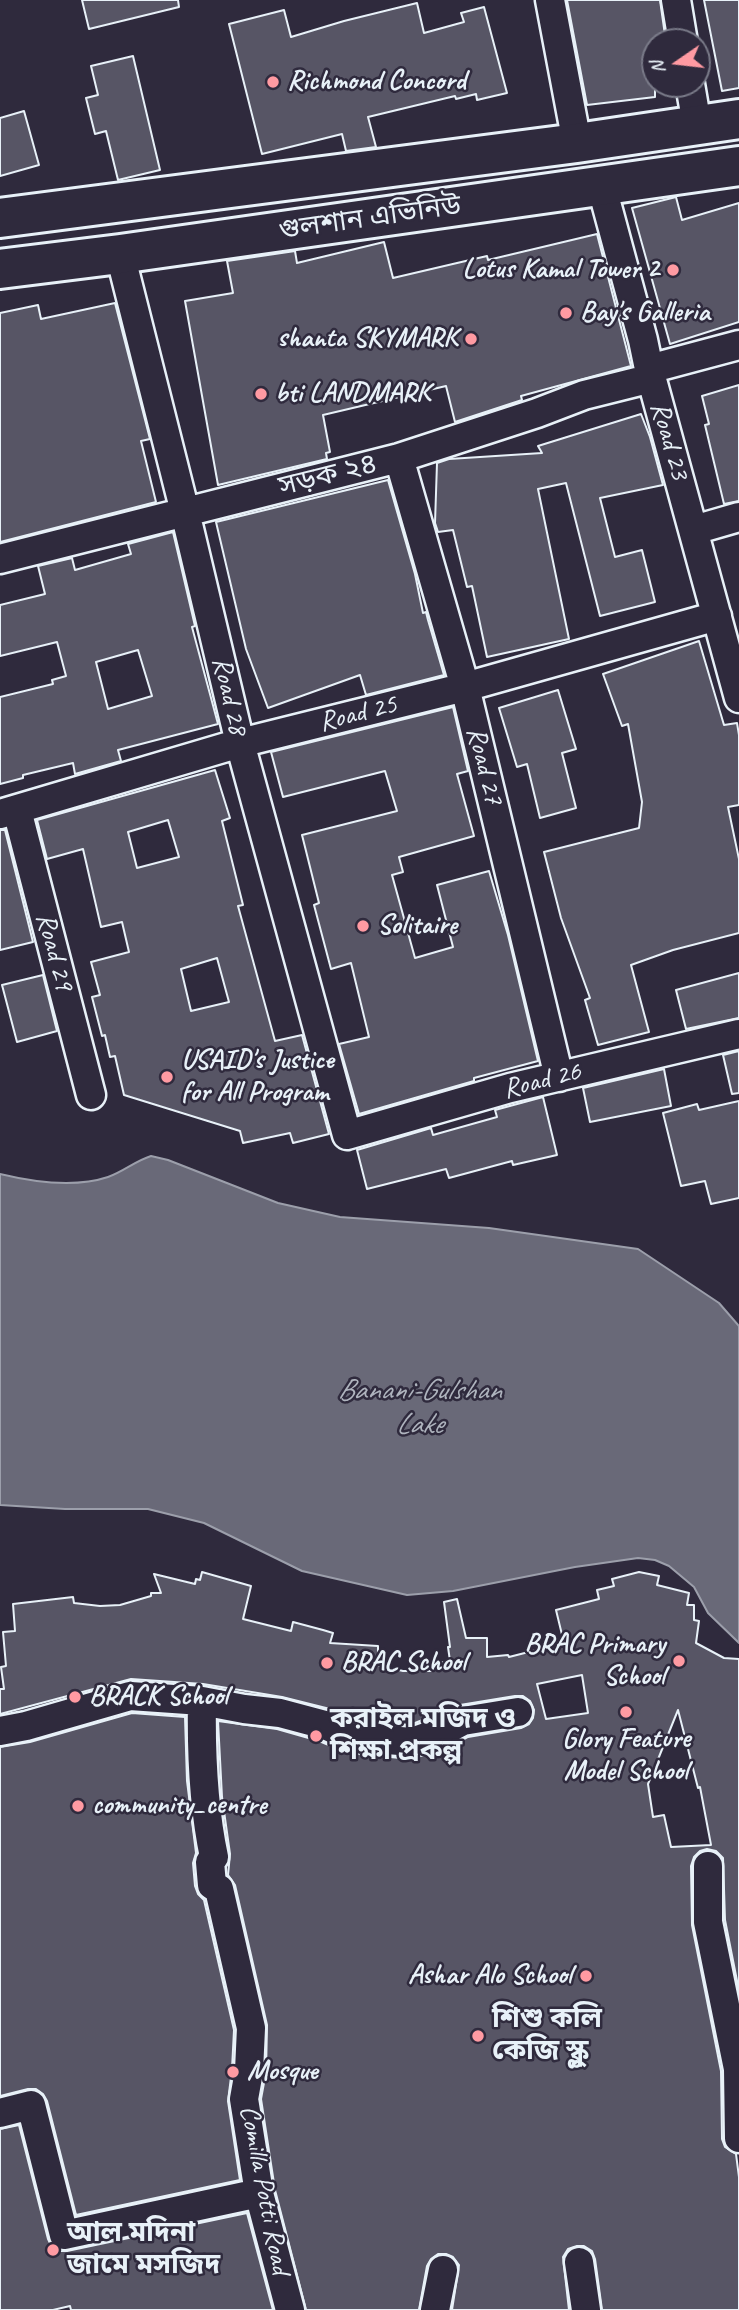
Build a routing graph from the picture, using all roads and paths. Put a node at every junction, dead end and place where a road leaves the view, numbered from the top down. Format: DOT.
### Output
graph roads {
  1 [pos="550,0"];
  2 [pos="676,0"];
  3 [pos="681,28"];
  4 [pos="692,98"];
  5 [pos="739,119"];
  6 [pos="697,125"];
  7 [pos="577,143"];
  8 [pos="739,166"];
  9 [pos="601,184"];
  10 [pos="0,218"];
  11 [pos="120,254"];
  12 [pos="0,269"];
  13 [pos="739,345"];
  14 [pos="650,374"];
  15 [pos="399,458"];
  16 [pos="185,512"];
  17 [pos="739,517"];
  18 [pos="694,530"];
  19 [pos="0,559"];
  20 [pos="717,616"];
  21 [pos="465,687"];
  22 [pos="739,698"];
  23 [pos="240,743"];
  24 [pos="9,812"];
  25 [pos="739,1034"];
  26 [pos="559,1077"];
  27 [pos="91,1095"];
  28 [pos="347,1135"];
  29 [pos="202,1701"];
  30 [pos="517,1712"];
  31 [pos="0,1731"];
  32 [pos="708,1866"];
  33 [pos="0,2113"];
  34 [pos="739,2138"];
  35 [pos="259,2193"];
  36 [pos="579,2262"];
  37 [pos="443,2270"];
  38 [pos="290,2310"];
  39 [pos="435,2310"];
  40 [pos="586,2310"];
  1 -- 7 [label="street"];
  2 -- 3 [label="street"];
  4 -- 6 [label="street"];
  5 -- 6 [label="main road, গুলশান এভিনিউ"];
  6 -- 7 [label="main road, গুলশান এভিনিউ"];
  7 -- 10 [label="main road, গুলশান এভিনিউ"];
  8 -- 9 [label="main road, গুলশান এভিনিউ"];
  9 -- 11 [label="main road, গুলশান এভিনিউ"];
  9 -- 14 [label="street, Road 23"];
  11 -- 12 [label="main road, গুলশান এভিনিউ"];
  11 -- 16 [label="street, Road 28"];
  13 -- 14 [label="street, সড়ক ২৪"];
  14 -- 15 [label="street, সড়ক ২৪"];
  14 -- 18 [label="street, Road 23"];
  15 -- 16 [label="street, সড়ক ২৪"];
  15 -- 21 [label="street, Road 27"];
  16 -- 19 [label="street, সড়ক ২৪"];
  16 -- 23 [label="street, Road 28"];
  17 -- 18 [label="street"];
  18 -- 20 [label="street, Road 23"];
  20 -- 21 [label="street, Road 25"];
  20 -- 22 [label="street, Road 23"];
  21 -- 23 [label="street, Road 25"];
  21 -- 26 [label="street, Road 27"];
  23 -- 24 [label="street, Road 25"];
  23 -- 28 [label="street, Road 28"];
  24 -- 27 [label="street, Road 29"];
  25 -- 26 [label="street, Road 26"];
  26 -- 28 [label="street, Road 26"];
  29 -- 30 [label="street"];
  29 -- 31 [label="street"];
  29 -- 35 [label="street, Comilla Potti Road"];
  32 -- 34 [label="street"];
  33 -- 35 [label="street"];
  35 -- 38 [label="street, Comilla Potti Road"];
  36 -- 40 [label="street"];
  37 -- 39 [label="street"];
}
